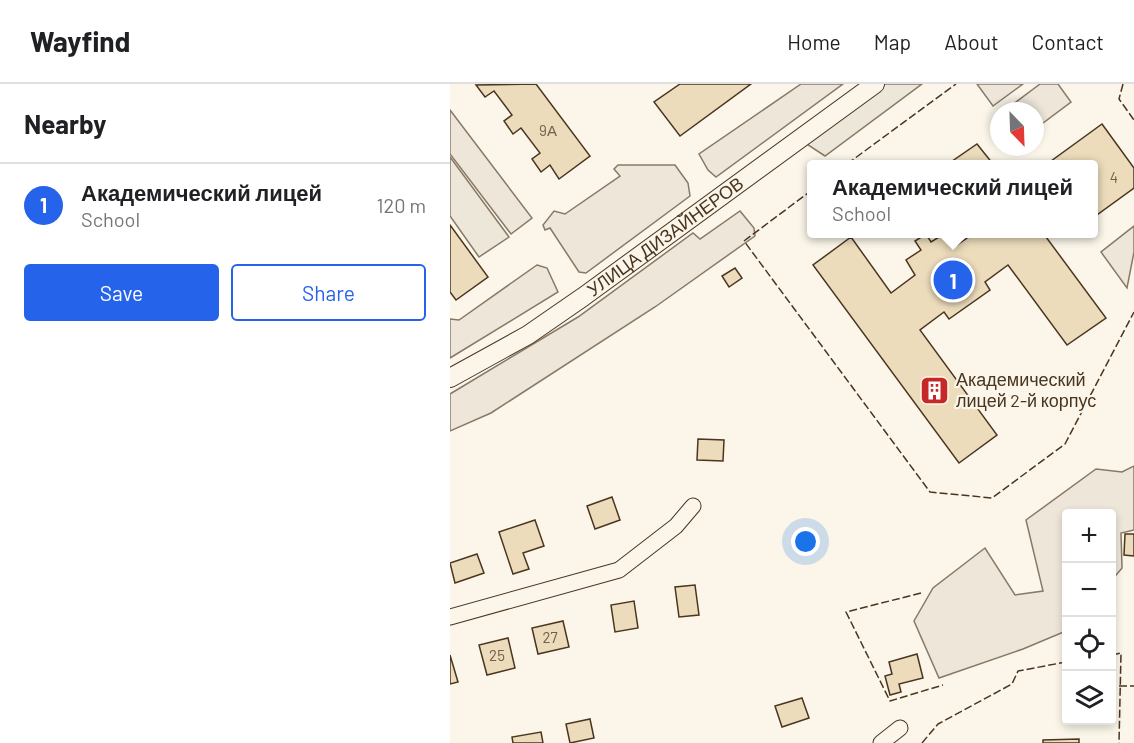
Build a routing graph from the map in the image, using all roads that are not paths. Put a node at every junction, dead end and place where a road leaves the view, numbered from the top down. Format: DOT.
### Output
graph roads {
  1 [pos="875,84"];
  2 [pos="450,378"];
  3 [pos="693,506"];
  4 [pos="450,617"];
  5 [pos="900,728"];
  6 [pos="881,743"];
  1 -- 2 [label="street, УЛИЦА ДИЗАЙНЕРОВ"];
  3 -- 4 [label="street"];
  5 -- 6 [label="street"];
}
